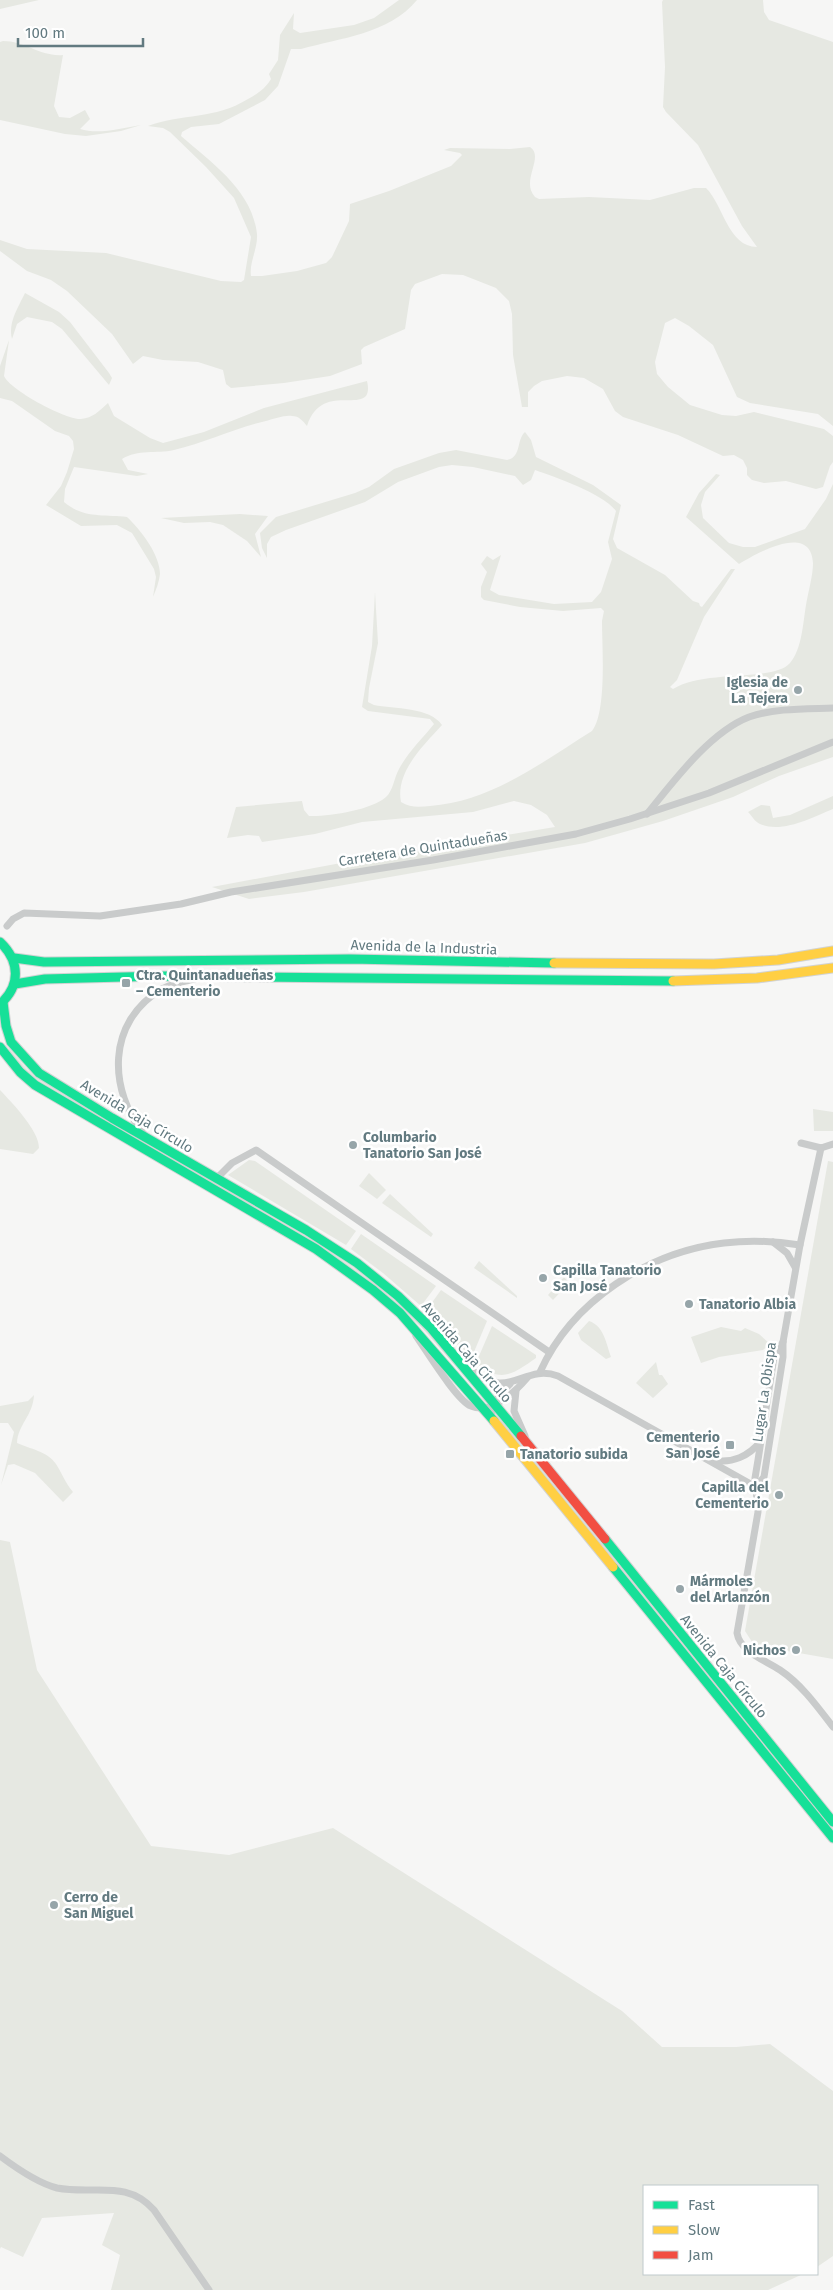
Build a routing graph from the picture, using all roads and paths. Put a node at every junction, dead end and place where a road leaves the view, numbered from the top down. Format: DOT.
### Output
graph roads {
  1 [pos="833,708"];
  2 [pos="833,742"];
  3 [pos="646,814"];
  4 [pos="7,926"];
  5 [pos="0,942"];
  6 [pos="833,951"];
  7 [pos="14,958"];
  8 [pos="833,968"];
  9 [pos="278,976"];
  10 [pos="15,984"];
  11 [pos="2,1003"];
  12 [pos="0,1048"];
  13 [pos="147,1138"];
  14 [pos="801,1144"];
  15 [pos="833,1144"];
  16 [pos="821,1148"];
  17 [pos="216,1179"];
  18 [pos="773,1242"];
  19 [pos="800,1245"];
  20 [pos="796,1269"];
  21 [pos="443,1341"];
  22 [pos="783,1342"];
  23 [pos="549,1352"];
  24 [pos="540,1372"];
  25 [pos="528,1376"];
  26 [pos="510,1384"];
  27 [pos="516,1390"];
  28 [pos="495,1404"];
  29 [pos="483,1407"];
  30 [pos="490,1416"];
  31 [pos="761,1440"];
  32 [pos="529,1445"];
  33 [pos="708,1459"];
  34 [pos="756,1487"];
  35 [pos="833,1726"];
  36 [pos="833,1822"];
  37 [pos="833,1838"];
  38 [pos="0,2156"];
  39 [pos="208,2290"];
  1 -- 3 [label="street"];
  2 -- 3 [label="street, Carretera de Quintadueñas"];
  3 -- 4 [label="street, Carretera de Quintadueñas"];
  5 -- 7 [label="main road"];
  6 -- 7 [label="main road, Avenida de la Industria"];
  7 -- 10 [label="main road"];
  8 -- 9 [label="main road"];
  9 -- 10 [label="main road"];
  9 -- 13 [label="street"];
  10 -- 11 [label="main road"];
  11 -- 13 [label="main road, Avenida Caja Círculo"];
  12 -- 29 [label="main road, Avenida Caja Círculo"];
  13 -- 17 [label="main road, Avenida Caja Círculo"];
  14 -- 16 [label="street"];
  15 -- 16 [label="street"];
  16 -- 19 [label="street, Lugar La Obispa"];
  17 -- 21 [label="main road, Avenida Caja Círculo"];
  17 -- 23 [label="street"];
  18 -- 19 [label="street"];
  18 -- 20 [label="street"];
  18 -- 23 [label="street"];
  19 -- 20 [label="street, Lugar La Obispa"];
  20 -- 22 [label="street, Lugar La Obispa"];
  21 -- 26 [label="street"];
  21 -- 28 [label="main road, Avenida Caja Círculo"];
  22 -- 31 [label="street"];
  22 -- 34 [label="street, Lugar La Obispa"];
  23 -- 24 [label="street"];
  24 -- 25 [label="street"];
  24 -- 33 [label="street"];
  25 -- 26 [label="street"];
  25 -- 27 [label="street"];
  26 -- 28 [label="street"];
  27 -- 28 [label="street"];
  27 -- 32 [label="street"];
  28 -- 29 [label="street"];
  28 -- 30 [label="street"];
  28 -- 32 [label="main road, Avenida Caja Círculo"];
  29 -- 30 [label="main road, Avenida Caja Círculo"];
  30 -- 37 [label="main road, Avenida Caja Círculo"];
  31 -- 33 [label="street"];
  31 -- 34 [label="street"];
  32 -- 36 [label="main road, Avenida Caja Círculo"];
  33 -- 34 [label="street"];
  34 -- 35 [label="street, Lugar La Obispa"];
  38 -- 39 [label="street"];
}
